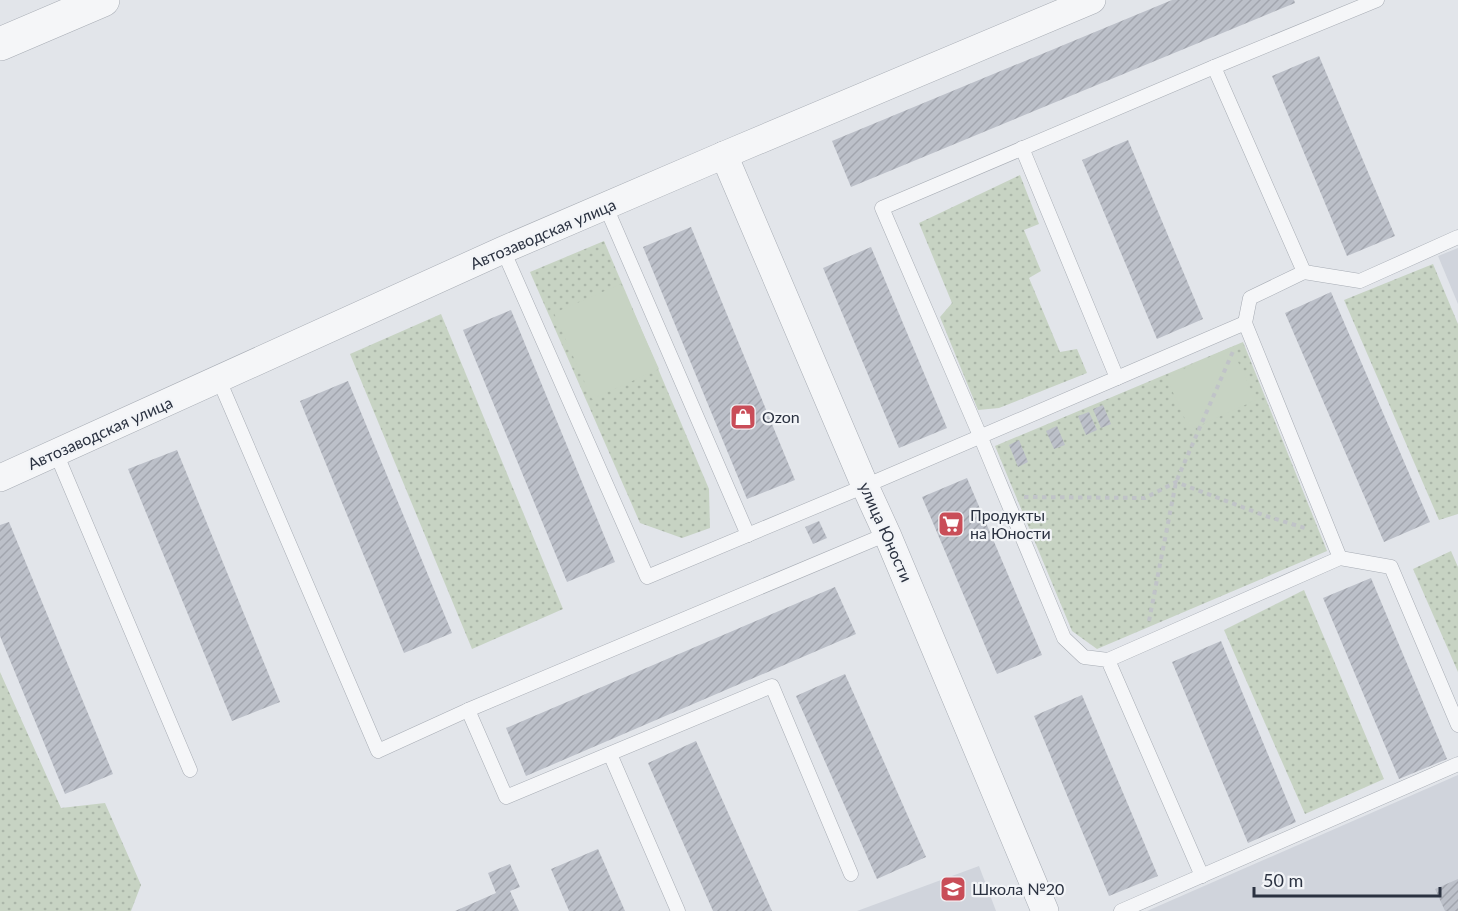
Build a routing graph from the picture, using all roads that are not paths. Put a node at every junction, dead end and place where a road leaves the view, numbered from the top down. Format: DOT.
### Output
graph roads {
  1 [pos="103,0"];
  2 [pos="1092,0"];
  3 [pos="1377,0"];
  4 [pos="1350,5"];
  5 [pos="0,44"];
  6 [pos="1215,67"];
  7 [pos="1022,148"];
  8 [pos="724,155"];
  9 [pos="606,207"];
  10 [pos="1458,237"];
  11 [pos="503,250"];
  12 [pos="1304,272"];
  13 [pos="1245,323"];
  14 [pos="1117,378"];
  15 [pos="219,380"];
  16 [pos="981,438"];
  17 [pos="56,453"];
  18 [pos="0,478"];
  19 [pos="865,486"];
  20 [pos="887,534"];
  21 [pos="748,535"];
  22 [pos="1340,558"];
  23 [pos="1108,660"];
  24 [pos="468,710"];
  25 [pos="1458,725"];
  26 [pos="610,754"];
  27 [pos="1458,764"];
  28 [pos="190,770"];
  29 [pos="851,874"];
  30 [pos="1202,876"];
  31 [pos="678,911"];
  32 [pos="1045,911"];
  33 [pos="1120,911"];
  1 -- 5 [label="street"];
  2 -- 8 [label="street, Автозаводская улица"];
  3 -- 4 [label="lane"];
  4 -- 6 [label="lane"];
  6 -- 7 [label="lane"];
  6 -- 12 [label="lane"];
  7 -- 14 [label="lane"];
  7 -- 16 [label="lane"];
  8 -- 9 [label="street, Автозаводская улица"];
  8 -- 19 [label="street, улица Юности"];
  9 -- 11 [label="street, Автозаводская улица"];
  9 -- 21 [label="lane"];
  10 -- 12 [label="lane"];
  11 -- 15 [label="street, Автозаводская улица"];
  11 -- 21 [label="lane"];
  12 -- 13 [label="lane"];
  13 -- 14 [label="lane"];
  13 -- 22 [label="lane"];
  14 -- 16 [label="lane"];
  15 -- 17 [label="street, Автозаводская улица"];
  15 -- 24 [label="lane"];
  16 -- 19 [label="lane"];
  16 -- 23 [label="lane"];
  17 -- 18 [label="street, Автозаводская улица"];
  17 -- 28 [label="lane"];
  19 -- 20 [label="street, улица Юности"];
  19 -- 21 [label="lane"];
  20 -- 24 [label="lane"];
  20 -- 32 [label="street, улица Юности"];
  22 -- 23 [label="lane"];
  22 -- 25 [label="lane"];
  23 -- 30 [label="lane"];
  24 -- 26 [label="lane"];
  26 -- 29 [label="lane"];
  26 -- 31 [label="lane"];
  27 -- 30 [label="lane"];
  30 -- 33 [label="lane"];
}
